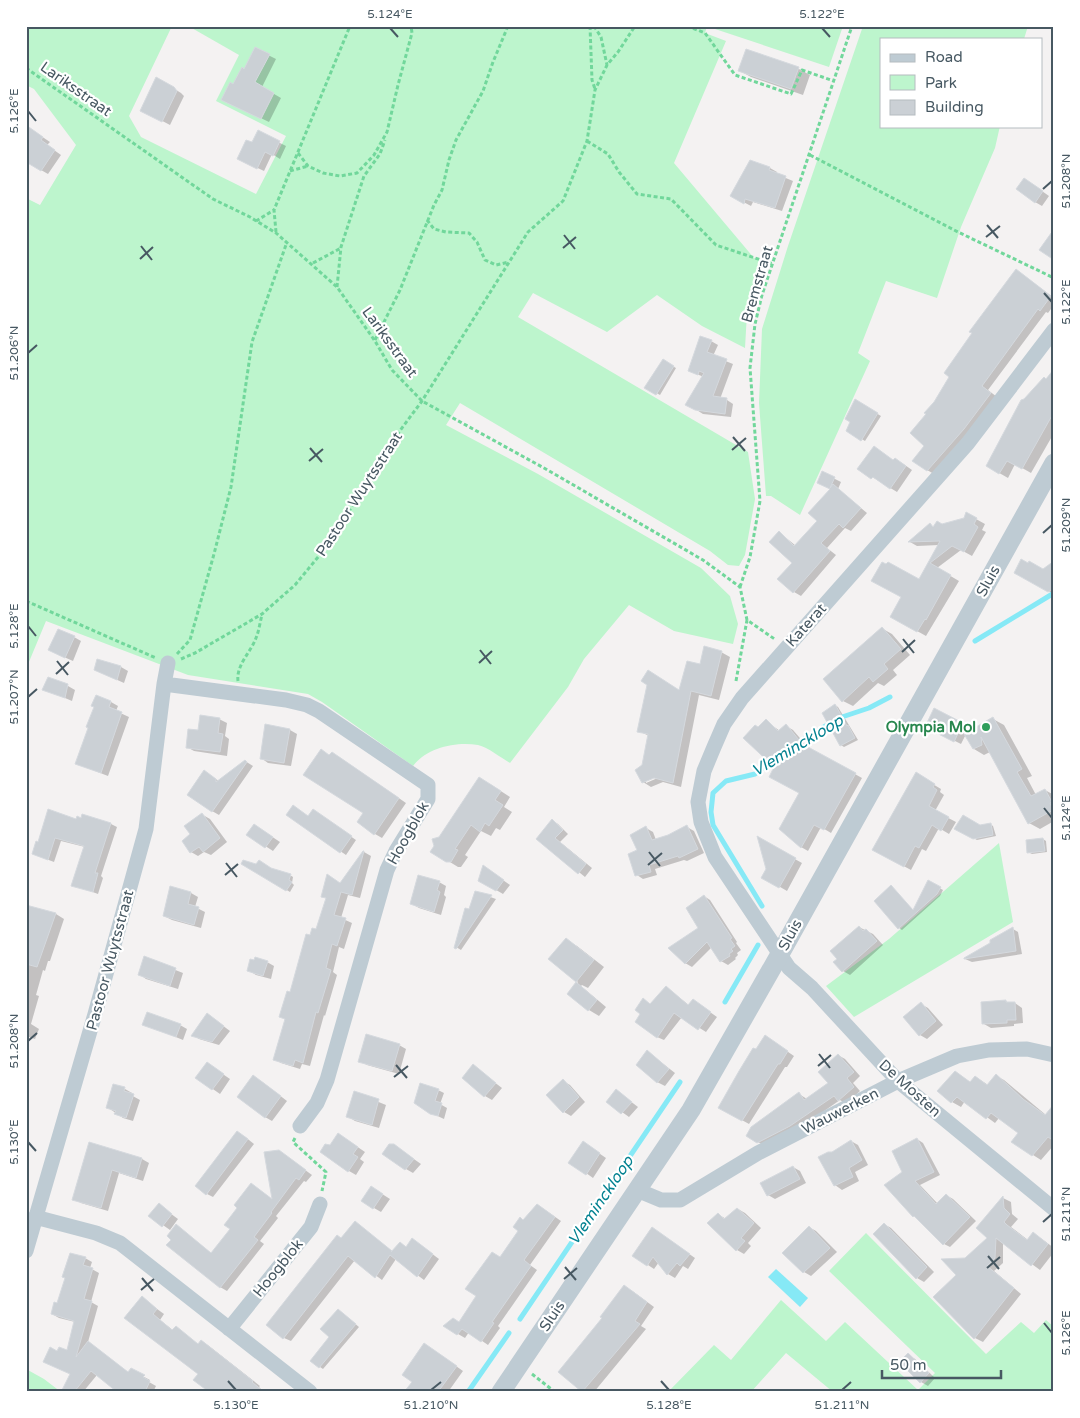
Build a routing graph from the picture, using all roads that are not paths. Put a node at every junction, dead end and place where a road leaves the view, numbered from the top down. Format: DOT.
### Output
graph roads {
  1 [pos="1054,330"];
  2 [pos="1054,462"];
  3 [pos="168,663"];
  4 [pos="164,684"];
  5 [pos="780,954"];
  6 [pos="1054,1055"];
  7 [pos="898,1081"];
  8 [pos="300,1126"];
  9 [pos="638,1190"];
  10 [pos="320,1204"];
  11 [pos="1054,1209"];
  12 [pos="35,1217"];
  13 [pos="26,1251"];
  14 [pos="230,1329"];
  15 [pos="310,1392"];
  16 [pos="501,1392"];
  1 -- 5 [label="street, Katerat"];
  2 -- 5 [label="street, Sluis"];
  3 -- 4 [label="street, Pastoor Wuytsstraat"];
  4 -- 8 [label="street, Hoogblok"];
  4 -- 12 [label="street, Pastoor Wuytsstraat"];
  5 -- 7 [label="street, De Mosten"];
  5 -- 9 [label="street, Sluis"];
  6 -- 7 [label="street, Wauwerken"];
  7 -- 9 [label="street, Wauwerken"];
  7 -- 11 [label="street, De Mosten"];
  9 -- 16 [label="street, Sluis"];
  10 -- 14 [label="street, Hoogblok"];
  12 -- 13 [label="street, Pastoor Wuytsstraat"];
  12 -- 14 [label="street"];
  14 -- 15 [label="street"];
}
